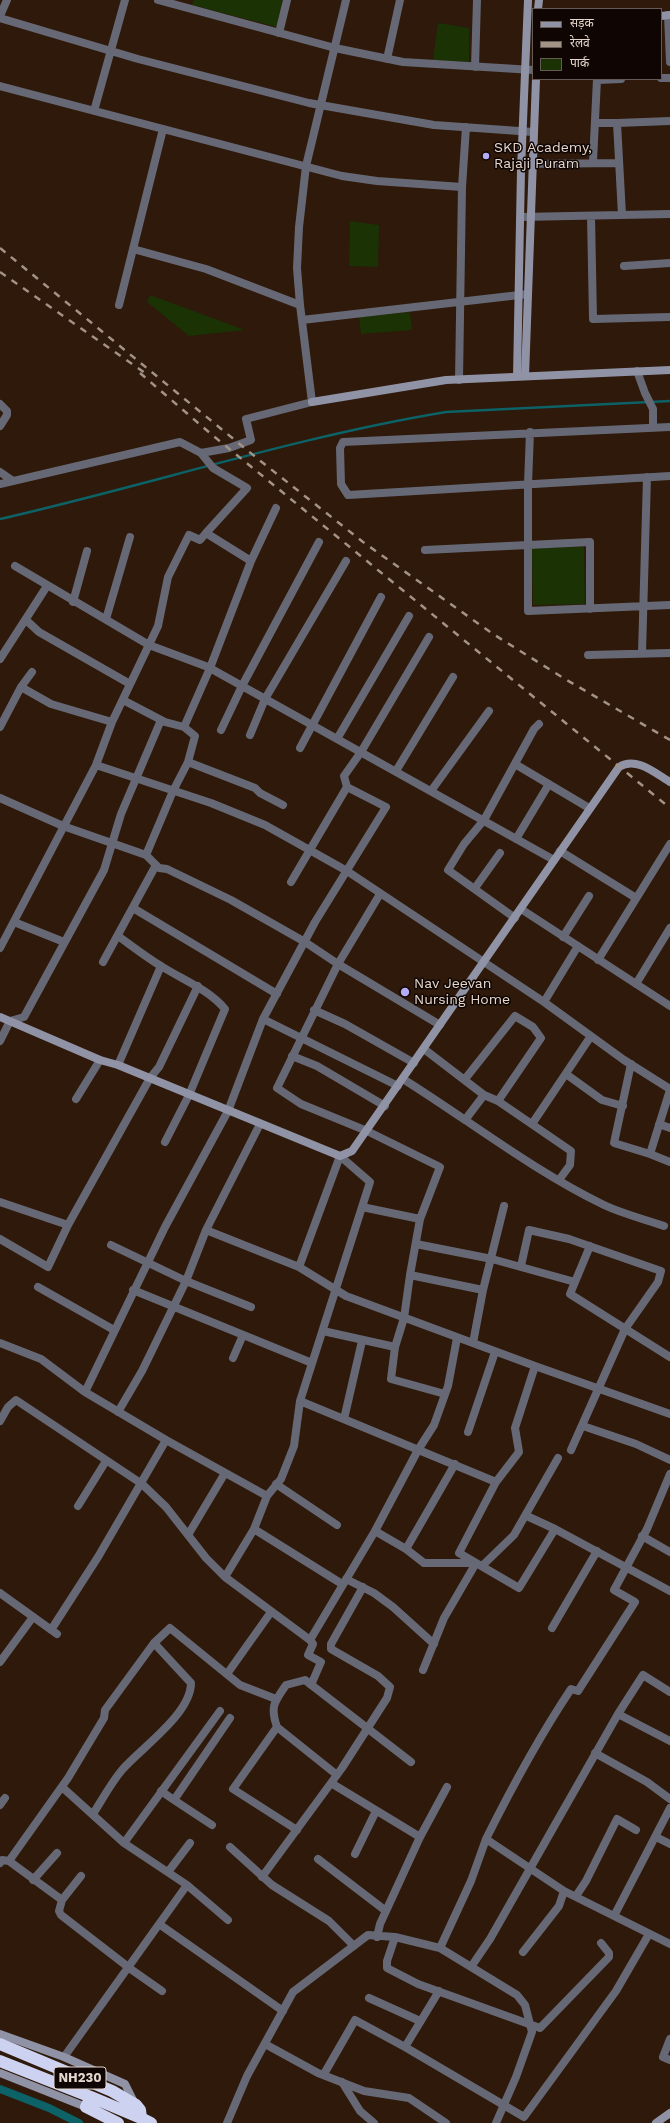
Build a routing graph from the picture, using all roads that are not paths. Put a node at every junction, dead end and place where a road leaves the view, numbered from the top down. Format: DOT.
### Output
graph roads {
  1 [pos="7,0"];
  2 [pos="125,0"];
  3 [pos="158,0"];
  4 [pos="287,0"];
  5 [pos="346,0"];
  6 [pos="400,0"];
  7 [pos="477,0"];
  8 [pos="528,0"];
  9 [pos="186,4"];
  10 [pos="666,15"];
  11 [pos="0,17"];
  12 [pos="530,20"];
  13 [pos="279,33"];
  14 [pos="335,48"];
  15 [pos="111,51"];
  16 [pos="387,59"];
  17 [pos="670,62"];
  18 [pos="475,67"];
  19 [pos="529,70"];
  20 [pos="536,80"];
  21 [pos="597,80"];
  22 [pos="0,86"];
  23 [pos="322,105"];
  24 [pos="94,111"];
  25 [pos="670,121"];
  26 [pos="595,123"];
  27 [pos="617,123"];
  28 [pos="466,127"];
  29 [pos="163,129"];
  30 [pos="523,131"];
  31 [pos="534,132"];
  32 [pos="593,162"];
  33 [pos="619,163"];
  34 [pos="522,164"];
  35 [pos="532,164"];
  36 [pos="306,166"];
  37 [pos="462,187"];
  38 [pos="670,214"];
  39 [pos="622,215"];
  40 [pos="591,216"];
  41 [pos="521,217"];
  42 [pos="530,217"];
  43 [pos="133,249"];
  44 [pos="670,264"];
  45 [pos="624,266"];
  46 [pos="524,295"];
  47 [pos="460,302"];
  48 [pos="300,304"];
  49 [pos="119,305"];
  50 [pos="670,317"];
  51 [pos="302,320"];
  52 [pos="670,370"];
  53 [pos="637,371"];
  54 [pos="521,376"];
  55 [pos="459,380"];
  56 [pos="312,402"];
  57 [pos="0,404"];
  58 [pos="0,426"];
  59 [pos="654,427"];
  60 [pos="670,427"];
  61 [pos="530,432"];
  62 [pos="201,453"];
  63 [pos="0,472"];
  64 [pos="670,476"];
  65 [pos="647,477"];
  66 [pos="13,481"];
  67 [pos="0,484"];
  68 [pos="528,484"];
  69 [pos="276,508"];
  70 [pos="206,533"];
  71 [pos="130,536"];
  72 [pos="319,542"];
  73 [pos="528,545"];
  74 [pos="87,550"];
  75 [pos="425,550"];
  76 [pos="251,561"];
  77 [pos="346,561"];
  78 [pos="15,566"];
  79 [pos="47,586"];
  80 [pos="381,597"];
  81 [pos="73,602"];
  82 [pos="670,605"];
  83 [pos="644,607"];
  84 [pos="590,609"];
  85 [pos="410,616"];
  86 [pos="106,619"];
  87 [pos="26,620"];
  88 [pos="429,637"];
  89 [pos="148,645"];
  90 [pos="642,653"];
  91 [pos="670,653"];
  92 [pos="588,655"];
  93 [pos="0,659"];
  94 [pos="210,668"];
  95 [pos="32,672"];
  96 [pos="452,677"];
  97 [pos="130,684"];
  98 [pos="242,686"];
  99 [pos="21,687"];
  100 [pos="265,699"];
  101 [pos="123,700"];
  102 [pos="489,711"];
  103 [pos="161,720"];
  104 [pos="112,722"];
  105 [pos="539,724"];
  106 [pos="312,725"];
  107 [pos="0,727"];
  108 [pos="184,727"];
  109 [pos="221,730"];
  110 [pos="250,735"];
  111 [pos="337,739"];
  112 [pos="300,748"];
  113 [pos="361,752"];
  114 [pos="188,762"];
  115 [pos="515,764"];
  116 [pos="96,765"];
  117 [pos="396,771"];
  118 [pos="137,778"];
  119 [pos="670,782"];
  120 [pos="549,784"];
  121 [pos="347,787"];
  122 [pos="173,790"];
  123 [pos="431,791"];
  124 [pos="0,798"];
  125 [pos="283,805"];
  126 [pos="589,808"];
  127 [pos="484,820"];
  128 [pos="63,826"];
  129 [pos="516,839"];
  130 [pos="112,843"];
  131 [pos="670,844"];
  132 [pos="310,850"];
  133 [pos="560,851"];
  134 [pos="500,853"];
  135 [pos="146,855"];
  136 [pos="554,860"];
  137 [pos="156,865"];
  138 [pos="347,872"];
  139 [pos="291,882"];
  140 [pos="475,888"];
  141 [pos="380,894"];
  142 [pos="589,896"];
  143 [pos="636,898"];
  144 [pos="133,908"];
  145 [pos="521,909"];
  146 [pos="515,918"];
  147 [pos="14,922"];
  148 [pos="670,928"];
  149 [pos="118,936"];
  150 [pos="563,937"];
  151 [pos="64,942"];
  152 [pos="305,942"];
  153 [pos="578,946"];
  154 [pos="0,948"];
  155 [pos="598,960"];
  156 [pos="102,962"];
  157 [pos="484,963"];
  158 [pos="338,964"];
  159 [pos="161,966"];
  160 [pos="636,984"];
  161 [pos="198,986"];
  162 [pos="277,994"];
  163 [pos="544,1002"];
  164 [pos="670,1006"];
  165 [pos="314,1010"];
  166 [pos="0,1017"];
  167 [pos="263,1019"];
  168 [pos="10,1021"];
  169 [pos="440,1025"];
  170 [pos="591,1036"];
  171 [pos="300,1038"];
  172 [pos="0,1041"];
  173 [pos="424,1049"];
  174 [pos="292,1056"];
  175 [pos="100,1060"];
  176 [pos="414,1063"];
  177 [pos="631,1064"];
  178 [pos="118,1065"];
  179 [pos="566,1074"];
  180 [pos="150,1078"];
  181 [pos="465,1079"];
  182 [pos="400,1083"];
  183 [pos="670,1089"];
  184 [pos="189,1095"];
  185 [pos="484,1095"];
  186 [pos="76,1099"];
  187 [pos="498,1101"];
  188 [pos="385,1106"];
  189 [pos="623,1106"];
  190 [pos="228,1111"];
  191 [pos="465,1120"];
  192 [pos="260,1124"];
  193 [pos="532,1124"];
  194 [pos="659,1124"];
  195 [pos="670,1128"];
  196 [pos="367,1130"];
  197 [pos="166,1142"];
  198 [pos="650,1154"];
  199 [pos="340,1156"];
  200 [pos="670,1162"];
  201 [pos="559,1180"];
  202 [pos="0,1202"];
  203 [pos="504,1206"];
  204 [pos="362,1207"];
  205 [pos="420,1219"];
  206 [pos="68,1225"];
  207 [pos="664,1226"];
  208 [pos="206,1230"];
  209 [pos="0,1239"];
  210 [pos="416,1244"];
  211 [pos="111,1245"];
  212 [pos="590,1246"];
  213 [pos="492,1259"];
  214 [pos="147,1262"];
  215 [pos="521,1266"];
  216 [pos="299,1267"];
  217 [pos="410,1276"];
  218 [pos="186,1281"];
  219 [pos="575,1282"];
  220 [pos="38,1287"];
  221 [pos="336,1289"];
  222 [pos="133,1290"];
  223 [pos="483,1290"];
  224 [pos="173,1306"];
  225 [pos="251,1307"];
  226 [pos="404,1318"];
  227 [pos="625,1329"];
  228 [pos="114,1330"];
  229 [pos="323,1331"];
  230 [pos="243,1335"];
  231 [pos="457,1338"];
  232 [pos="362,1341"];
  233 [pos="473,1343"];
  234 [pos="0,1344"];
  235 [pos="395,1348"];
  236 [pos="495,1352"];
  237 [pos="670,1355"];
  238 [pos="233,1358"];
  239 [pos="312,1363"];
  240 [pos="535,1366"];
  241 [pos="600,1389"];
  242 [pos="85,1392"];
  243 [pos="445,1394"];
  244 [pos="300,1401"];
  245 [pos="118,1412"];
  246 [pos="670,1414"];
  247 [pos="344,1419"];
  248 [pos="0,1421"];
  249 [pos="583,1426"];
  250 [pos="468,1432"];
  251 [pos="166,1440"];
  252 [pos="418,1450"];
  253 [pos="571,1450"];
  254 [pos="558,1458"];
  255 [pos="670,1460"];
  256 [pos="106,1461"];
  257 [pos="455,1464"];
  258 [pos="225,1474"];
  259 [pos="670,1474"];
  260 [pos="496,1482"];
  261 [pos="142,1484"];
  262 [pos="276,1484"];
  263 [pos="267,1496"];
  264 [pos="78,1506"];
  265 [pos="530,1517"];
  266 [pos="337,1525"];
  267 [pos="254,1529"];
  268 [pos="555,1529"];
  269 [pos="375,1531"];
  270 [pos="188,1534"];
  271 [pos="642,1536"];
  272 [pos="406,1549"];
  273 [pos="597,1551"];
  274 [pos="670,1552"];
  275 [pos="479,1565"];
  276 [pos="626,1567"];
  277 [pos="225,1577"];
  278 [pos="344,1582"];
  279 [pos="363,1587"];
  280 [pos="670,1591"];
  281 [pos="1,1596"];
  282 [pos="271,1612"];
  283 [pos="33,1617"];
  284 [pos="552,1628"];
  285 [pos="310,1640"];
  286 [pos="154,1643"];
  287 [pos="434,1644"];
  288 [pos="0,1662"];
  289 [pos="423,1670"];
  290 [pos="227,1674"];
  291 [pos="311,1685"];
  292 [pos="670,1692"];
  293 [pos="276,1699"];
  294 [pos="220,1711"];
  295 [pos="618,1714"];
  296 [pos="230,1718"];
  297 [pos="277,1727"];
  298 [pos="368,1729"];
  299 [pos="670,1740"];
  300 [pos="595,1753"];
  301 [pos="411,1762"];
  302 [pos="337,1775"];
  303 [pos="331,1783"];
  304 [pos="62,1787"];
  305 [pos="447,1787"];
  306 [pos="161,1791"];
  307 [pos="5,1798"];
  308 [pos="670,1799"];
  309 [pos="174,1800"];
  310 [pos="0,1805"];
  311 [pos="670,1808"];
  312 [pos="376,1811"];
  313 [pos="93,1814"];
  314 [pos="212,1825"];
  315 [pos="297,1830"];
  316 [pos="636,1830"];
  317 [pos="420,1837"];
  318 [pos="656,1837"];
  319 [pos="486,1839"];
  320 [pos="124,1843"];
  321 [pos="190,1843"];
  322 [pos="670,1844"];
  323 [pos="230,1847"];
  324 [pos="57,1853"];
  325 [pos="355,1854"];
  326 [pos="318,1859"];
  327 [pos="3,1860"];
  328 [pos="531,1869"];
  329 [pos="168,1872"];
  330 [pos="80,1876"];
  331 [pos="262,1877"];
  332 [pos="33,1880"];
  333 [pos="187,1885"];
  334 [pos="564,1891"];
  335 [pos="576,1896"];
  336 [pos="62,1900"];
  337 [pos="386,1911"];
  338 [pos="614,1916"];
  339 [pos="228,1920"];
  340 [pos="159,1924"];
  341 [pos="649,1934"];
  342 [pos="377,1937"];
  343 [pos="396,1937"];
  344 [pos="601,1944"];
  345 [pos="670,1944"];
  346 [pos="354,1946"];
  347 [pos="440,1948"];
  348 [pos="523,1952"];
  349 [pos="128,1967"];
  350 [pos="471,1967"];
  351 [pos="162,1991"];
  352 [pos="439,1991"];
  353 [pos="369,1998"];
  354 [pos="283,2010"];
  355 [pos="420,2021"];
  356 [pos="530,2024"];
  357 [pos="0,2034"];
  358 [pos="670,2039"];
  359 [pos="0,2044"];
  360 [pos="264,2044"];
  361 [pos="406,2047"];
  362 [pos="64,2057"];
  363 [pos="670,2060"];
  364 [pos="0,2061"];
  365 [pos="0,2073"];
  366 [pos="324,2074"];
  367 [pos="342,2082"];
  368 [pos="89,2102"];
  369 [pos="136,2105"];
  370 [pos="504,2106"];
  371 [pos="670,2113"];
  372 [pos="146,2121"];
  373 [pos="118,2123"];
  374 [pos="227,2123"];
  375 [pos="374,2123"];
  376 [pos="446,2123"];
  377 [pos="496,2123"];
  378 [pos="656,2123"];
  1 -- 11 [label="street"];
  2 -- 15 [label="street"];
  3 -- 9 [label="street"];
  4 -- 13 [label="street"];
  5 -- 14 [label="street"];
  6 -- 16 [label="street"];
  7 -- 18 [label="street"];
  8 -- 12 [label="street"];
  9 -- 13 [label="street"];
  10 -- 17 [label="street"];
  11 -- 15 [label="street"];
  12 -- 19 [label="street"];
  13 -- 14 [label="street"];
  14 -- 16 [label="street"];
  14 -- 23 [label="street"];
  15 -- 23 [label="street"];
  15 -- 24 [label="street"];
  16 -- 18 [label="street"];
  18 -- 19 [label="street"];
  19 -- 30 [label="street"];
  20 -- 31 [label="street"];
  21 -- 26 [label="street"];
  22 -- 24 [label="street"];
  23 -- 28 [label="street"];
  23 -- 36 [label="street"];
  24 -- 29 [label="street"];
  25 -- 27 [label="street"];
  26 -- 27 [label="street"];
  26 -- 32 [label="street"];
  27 -- 33 [label="street"];
  28 -- 30 [label="street"];
  28 -- 37 [label="street"];
  29 -- 36 [label="street"];
  29 -- 43 [label="street"];
  30 -- 31 [label="street"];
  30 -- 34 [label="street"];
  31 -- 35 [label="street"];
  32 -- 33 [label="street"];
  32 -- 35 [label="street"];
  33 -- 39 [label="street"];
  34 -- 35 [label="street"];
  34 -- 41 [label="street"];
  35 -- 42 [label="street"];
  36 -- 37 [label="street"];
  36 -- 48 [label="street"];
  37 -- 47 [label="street"];
  38 -- 39 [label="street"];
  39 -- 40 [label="street"];
  40 -- 42 [label="street"];
  40 -- 50 [label="street"];
  41 -- 42 [label="street"];
  41 -- 46 [label="street"];
  42 -- 46 [label="street"];
  43 -- 48 [label="street"];
  43 -- 49 [label="street"];
  44 -- 45 [label="street"];
  46 -- 47 [label="street"];
  46 -- 54 [label="street"];
  47 -- 51 [label="street"];
  47 -- 55 [label="street"];
  48 -- 51 [label="street"];
  51 -- 56 [label="street"];
  52 -- 53 [label="street"];
  53 -- 54 [label="street"];
  53 -- 59 [label="street"];
  54 -- 55 [label="street"];
  55 -- 56 [label="street"];
  56 -- 62 [label="street"];
  57 -- 58 [label="street"];
  59 -- 60 [label="street"];
  59 -- 61 [label="street"];
  61 -- 68 [label="street"];
  61 -- 68 [label="street"];
  62 -- 66 [label="street"];
  62 -- 70 [label="street"];
  63 -- 66 [label="street"];
  64 -- 65 [label="street"];
  65 -- 68 [label="street"];
  65 -- 83 [label="street"];
  66 -- 67 [label="street"];
  68 -- 73 [label="street"];
  69 -- 76 [label="street"];
  70 -- 76 [label="street"];
  70 -- 89 [label="street"];
  71 -- 86 [label="street"];
  72 -- 98 [label="street"];
  73 -- 75 [label="street"];
  73 -- 84 [label="street"];
  73 -- 84 [label="street"];
  74 -- 81 [label="street"];
  76 -- 94 [label="street"];
  77 -- 100 [label="street"];
  78 -- 79 [label="street"];
  79 -- 81 [label="street"];
  79 -- 87 [label="street"];
  80 -- 106 [label="street"];
  81 -- 86 [label="street"];
  82 -- 83 [label="street"];
  83 -- 84 [label="street"];
  83 -- 90 [label="street"];
  85 -- 111 [label="street"];
  86 -- 89 [label="street"];
  87 -- 93 [label="street"];
  87 -- 97 [label="street"];
  88 -- 113 [label="street"];
  89 -- 94 [label="street"];
  89 -- 97 [label="street"];
  90 -- 91 [label="street"];
  90 -- 92 [label="street"];
  94 -- 98 [label="street"];
  94 -- 108 [label="street"];
  95 -- 99 [label="street"];
  96 -- 117 [label="street"];
  97 -- 101 [label="street"];
  98 -- 100 [label="street"];
  98 -- 109 [label="street"];
  99 -- 104 [label="street"];
  99 -- 107 [label="street"];
  100 -- 106 [label="street"];
  100 -- 110 [label="street"];
  101 -- 103 [label="street"];
  101 -- 104 [label="street"];
  102 -- 123 [label="street"];
  103 -- 108 [label="street"];
  103 -- 118 [label="street"];
  104 -- 116 [label="street"];
  105 -- 115 [label="street"];
  106 -- 111 [label="street"];
  106 -- 112 [label="street"];
  108 -- 114 [label="street"];
  111 -- 113 [label="street"];
  113 -- 117 [label="street"];
  113 -- 121 [label="street"];
  114 -- 122 [label="street"];
  114 -- 125 [label="street"];
  115 -- 120 [label="street"];
  115 -- 127 [label="street"];
  116 -- 118 [label="street"];
  116 -- 128 [label="street"];
  117 -- 123 [label="street"];
  118 -- 122 [label="street"];
  118 -- 130 [label="street"];
  119 -- 126 [label="street"];
  120 -- 126 [label="street"];
  120 -- 129 [label="street"];
  121 -- 132 [label="street"];
  121 -- 138 [label="street"];
  122 -- 132 [label="street"];
  122 -- 135 [label="street"];
  123 -- 127 [label="street"];
  124 -- 128 [label="street"];
  126 -- 133 [label="street"];
  127 -- 129 [label="street"];
  127 -- 140 [label="street"];
  128 -- 130 [label="street"];
  128 -- 147 [label="street"];
  129 -- 136 [label="street"];
  130 -- 135 [label="street"];
  130 -- 151 [label="street"];
  131 -- 143 [label="street"];
  132 -- 138 [label="street"];
  132 -- 139 [label="street"];
  133 -- 136 [label="street"];
  133 -- 143 [label="street"];
  134 -- 140 [label="street"];
  135 -- 137 [label="street"];
  136 -- 145 [label="street"];
  137 -- 144 [label="street"];
  137 -- 152 [label="street"];
  138 -- 141 [label="street"];
  138 -- 152 [label="street"];
  140 -- 146 [label="street"];
  141 -- 157 [label="street"];
  141 -- 158 [label="street"];
  142 -- 150 [label="street"];
  143 -- 155 [label="street"];
  144 -- 149 [label="street"];
  144 -- 162 [label="street"];
  145 -- 146 [label="street"];
  145 -- 150 [label="street"];
  146 -- 157 [label="street"];
  147 -- 151 [label="street"];
  147 -- 154 [label="street"];
  148 -- 160 [label="street"];
  149 -- 156 [label="street"];
  149 -- 159 [label="street"];
  150 -- 153 [label="street"];
  151 -- 168 [label="street"];
  152 -- 158 [label="street"];
  152 -- 162 [label="street"];
  153 -- 155 [label="street"];
  153 -- 163 [label="street"];
  155 -- 160 [label="street"];
  157 -- 163 [label="street"];
  157 -- 169 [label="street"];
  158 -- 165 [label="street"];
  158 -- 169 [label="street"];
  159 -- 161 [label="street"];
  159 -- 178 [label="street"];
  160 -- 164 [label="street"];
  161 -- 180 [label="street"];
  161 -- 184 [label="street"];
  162 -- 167 [label="street"];
  163 -- 170 [label="street"];
  165 -- 171 [label="street"];
  165 -- 176 [label="street"];
  166 -- 168 [label="street"];
  167 -- 171 [label="street"];
  167 -- 190 [label="street"];
  168 -- 172 [label="street"];
  168 -- 175 [label="street"];
  169 -- 173 [label="street"];
  170 -- 177 [label="street"];
  170 -- 179 [label="street"];
  171 -- 174 [label="street"];
  171 -- 182 [label="street"];
  173 -- 176 [label="street"];
  173 -- 181 [label="street"];
  174 -- 188 [label="street"];
  174 -- 196 [label="street"];
  175 -- 178 [label="street"];
  175 -- 186 [label="street"];
  176 -- 182 [label="street"];
  177 -- 183 [label="street"];
  177 -- 189 [label="street"];
  178 -- 180 [label="street"];
  179 -- 189 [label="street"];
  179 -- 193 [label="street"];
  180 -- 184 [label="street"];
  180 -- 206 [label="street"];
  181 -- 185 [label="street"];
  181 -- 187 [label="street"];
  182 -- 188 [label="street"];
  182 -- 191 [label="street"];
  183 -- 194 [label="street"];
  184 -- 190 [label="street"];
  184 -- 197 [label="street"];
  185 -- 187 [label="street"];
  185 -- 191 [label="street"];
  187 -- 193 [label="street"];
  188 -- 196 [label="street"];
  189 -- 198 [label="street"];
  190 -- 192 [label="street"];
  190 -- 214 [label="street"];
  191 -- 201 [label="street"];
  192 -- 199 [label="street"];
  192 -- 208 [label="street"];
  193 -- 201 [label="street"];
  194 -- 195 [label="street"];
  194 -- 198 [label="street"];
  196 -- 199 [label="street"];
  196 -- 205 [label="street"];
  198 -- 200 [label="street"];
  199 -- 204 [label="street"];
  199 -- 216 [label="street"];
  201 -- 207 [label="street"];
  202 -- 206 [label="street"];
  203 -- 213 [label="street"];
  204 -- 205 [label="street"];
  204 -- 221 [label="street"];
  205 -- 210 [label="street"];
  206 -- 209 [label="street"];
  208 -- 216 [label="street"];
  208 -- 218 [label="street"];
  210 -- 213 [label="street"];
  210 -- 217 [label="street"];
  211 -- 214 [label="street"];
  212 -- 215 [label="street"];
  212 -- 219 [label="street"];
  212 -- 227 [label="street"];
  213 -- 215 [label="street"];
  213 -- 223 [label="street"];
  214 -- 218 [label="street"];
  214 -- 222 [label="street"];
  215 -- 219 [label="street"];
  216 -- 221 [label="street"];
  217 -- 223 [label="street"];
  217 -- 226 [label="street"];
  218 -- 224 [label="street"];
  218 -- 225 [label="street"];
  219 -- 227 [label="street"];
  220 -- 228 [label="street"];
  221 -- 226 [label="street"];
  221 -- 229 [label="street"];
  222 -- 224 [label="street"];
  222 -- 228 [label="street"];
  223 -- 233 [label="street"];
  224 -- 230 [label="street"];
  224 -- 245 [label="street"];
  226 -- 231 [label="street"];
  226 -- 235 [label="street"];
  227 -- 237 [label="street"];
  227 -- 241 [label="street"];
  228 -- 242 [label="street"];
  229 -- 232 [label="street"];
  229 -- 239 [label="street"];
  230 -- 238 [label="street"];
  230 -- 239 [label="street"];
  231 -- 233 [label="street"];
  231 -- 243 [label="street"];
  232 -- 235 [label="street"];
  232 -- 247 [label="street"];
  233 -- 236 [label="street"];
  234 -- 242 [label="street"];
  235 -- 243 [label="street"];
  236 -- 240 [label="street"];
  236 -- 250 [label="street"];
  239 -- 244 [label="street"];
  240 -- 241 [label="street"];
  240 -- 260 [label="street"];
  241 -- 246 [label="street"];
  241 -- 249 [label="street"];
  242 -- 245 [label="street"];
  243 -- 252 [label="street"];
  244 -- 247 [label="street"];
  244 -- 262 [label="street"];
  245 -- 251 [label="street"];
  247 -- 252 [label="street"];
  248 -- 256 [label="street"];
  249 -- 253 [label="street"];
  249 -- 255 [label="street"];
  251 -- 258 [label="street"];
  251 -- 261 [label="street"];
  252 -- 257 [label="street"];
  252 -- 269 [label="street"];
  254 -- 275 [label="street"];
  256 -- 261 [label="street"];
  256 -- 264 [label="street"];
  257 -- 260 [label="street"];
  257 -- 272 [label="street"];
  258 -- 263 [label="street"];
  258 -- 270 [label="street"];
  259 -- 271 [label="street"];
  260 -- 275 [label="street"];
  261 -- 270 [label="street"];
  261 -- 283 [label="street"];
  262 -- 263 [label="street"];
  262 -- 266 [label="street"];
  263 -- 267 [label="street"];
  265 -- 268 [label="street"];
  267 -- 277 [label="street"];
  267 -- 278 [label="street"];
  268 -- 273 [label="street"];
  268 -- 275 [label="street"];
  269 -- 272 [label="street"];
  269 -- 278 [label="street"];
  270 -- 277 [label="street"];
  271 -- 274 [label="street"];
  271 -- 276 [label="street"];
  272 -- 275 [label="street"];
  273 -- 276 [label="street"];
  273 -- 284 [label="street"];
  275 -- 287 [label="street"];
  276 -- 280 [label="street"];
  276 -- 319 [label="street"];
  277 -- 282 [label="street"];
  278 -- 279 [label="street"];
  278 -- 285 [label="street"];
  279 -- 287 [label="street"];
  279 -- 298 [label="street"];
  281 -- 283 [label="street"];
  282 -- 285 [label="street"];
  282 -- 290 [label="street"];
  283 -- 288 [label="street"];
  285 -- 291 [label="street"];
  286 -- 290 [label="street"];
  286 -- 304 [label="street"];
  286 -- 313 [label="street"];
  287 -- 289 [label="street"];
  290 -- 293 [label="street"];
  291 -- 293 [label="street"];
  291 -- 298 [label="street"];
  292 -- 295 [label="street"];
  293 -- 297 [label="street"];
  294 -- 306 [label="street"];
  295 -- 299 [label="street"];
  295 -- 300 [label="street"];
  296 -- 309 [label="street"];
  297 -- 302 [label="street"];
  297 -- 315 [label="street"];
  298 -- 301 [label="street"];
  298 -- 302 [label="street"];
  300 -- 308 [label="street"];
  300 -- 328 [label="street"];
  302 -- 303 [label="street"];
  303 -- 312 [label="street"];
  303 -- 315 [label="street"];
  304 -- 313 [label="street"];
  304 -- 327 [label="street"];
  305 -- 317 [label="street"];
  306 -- 309 [label="street"];
  306 -- 320 [label="street"];
  307 -- 310 [label="street"];
  309 -- 314 [label="street"];
  311 -- 318 [label="street"];
  312 -- 317 [label="street"];
  312 -- 325 [label="street"];
  313 -- 320 [label="street"];
  315 -- 331 [label="street"];
  316 -- 335 [label="street"];
  317 -- 337 [label="street"];
  318 -- 322 [label="street"];
  318 -- 338 [label="street"];
  319 -- 328 [label="street"];
  319 -- 347 [label="street"];
  320 -- 329 [label="street"];
  321 -- 329 [label="street"];
  323 -- 331 [label="street"];
  324 -- 332 [label="street"];
  326 -- 337 [label="street"];
  327 -- 332 [label="street"];
  328 -- 334 [label="street"];
  328 -- 350 [label="street"];
  329 -- 333 [label="street"];
  330 -- 336 [label="street"];
  331 -- 346 [label="street"];
  332 -- 336 [label="street"];
  333 -- 339 [label="street"];
  333 -- 340 [label="street"];
  334 -- 335 [label="street"];
  334 -- 348 [label="street"];
  335 -- 338 [label="street"];
  336 -- 349 [label="street"];
  337 -- 342 [label="street"];
  338 -- 341 [label="street"];
  340 -- 349 [label="street"];
  340 -- 354 [label="street"];
  341 -- 345 [label="street"];
  341 -- 370 [label="street"];
  342 -- 343 [label="street"];
  342 -- 346 [label="street"];
  343 -- 347 [label="street"];
  343 -- 352 [label="street"];
  344 -- 356 [label="street"];
  346 -- 354 [label="street"];
  347 -- 350 [label="street"];
  349 -- 351 [label="street"];
  349 -- 362 [label="street"];
  350 -- 356 [label="street"];
  352 -- 355 [label="street"];
  352 -- 356 [label="street"];
  353 -- 355 [label="street"];
  354 -- 360 [label="street"];
  355 -- 361 [label="street"];
  356 -- 370 [label="street"];
  357 -- 362 [label="street"];
  358 -- 363 [label="street"];
  359 -- 369 [label="highway, NH230"];
  360 -- 366 [label="street"];
  360 -- 374 [label="street"];
  361 -- 366 [label="street"];
  361 -- 370 [label="street"];
  362 -- 369 [label="street"];
  364 -- 368 [label="highway, NH230"];
  365 -- 368 [label="street"];
  366 -- 367 [label="street"];
  367 -- 375 [label="street"];
  367 -- 376 [label="street"];
  368 -- 372 [label="highway"];
  368 -- 373 [label="highway, NH230"];
  369 -- 372 [label="highway"];
  370 -- 377 [label="street"];
  371 -- 378 [label="street"];
}
